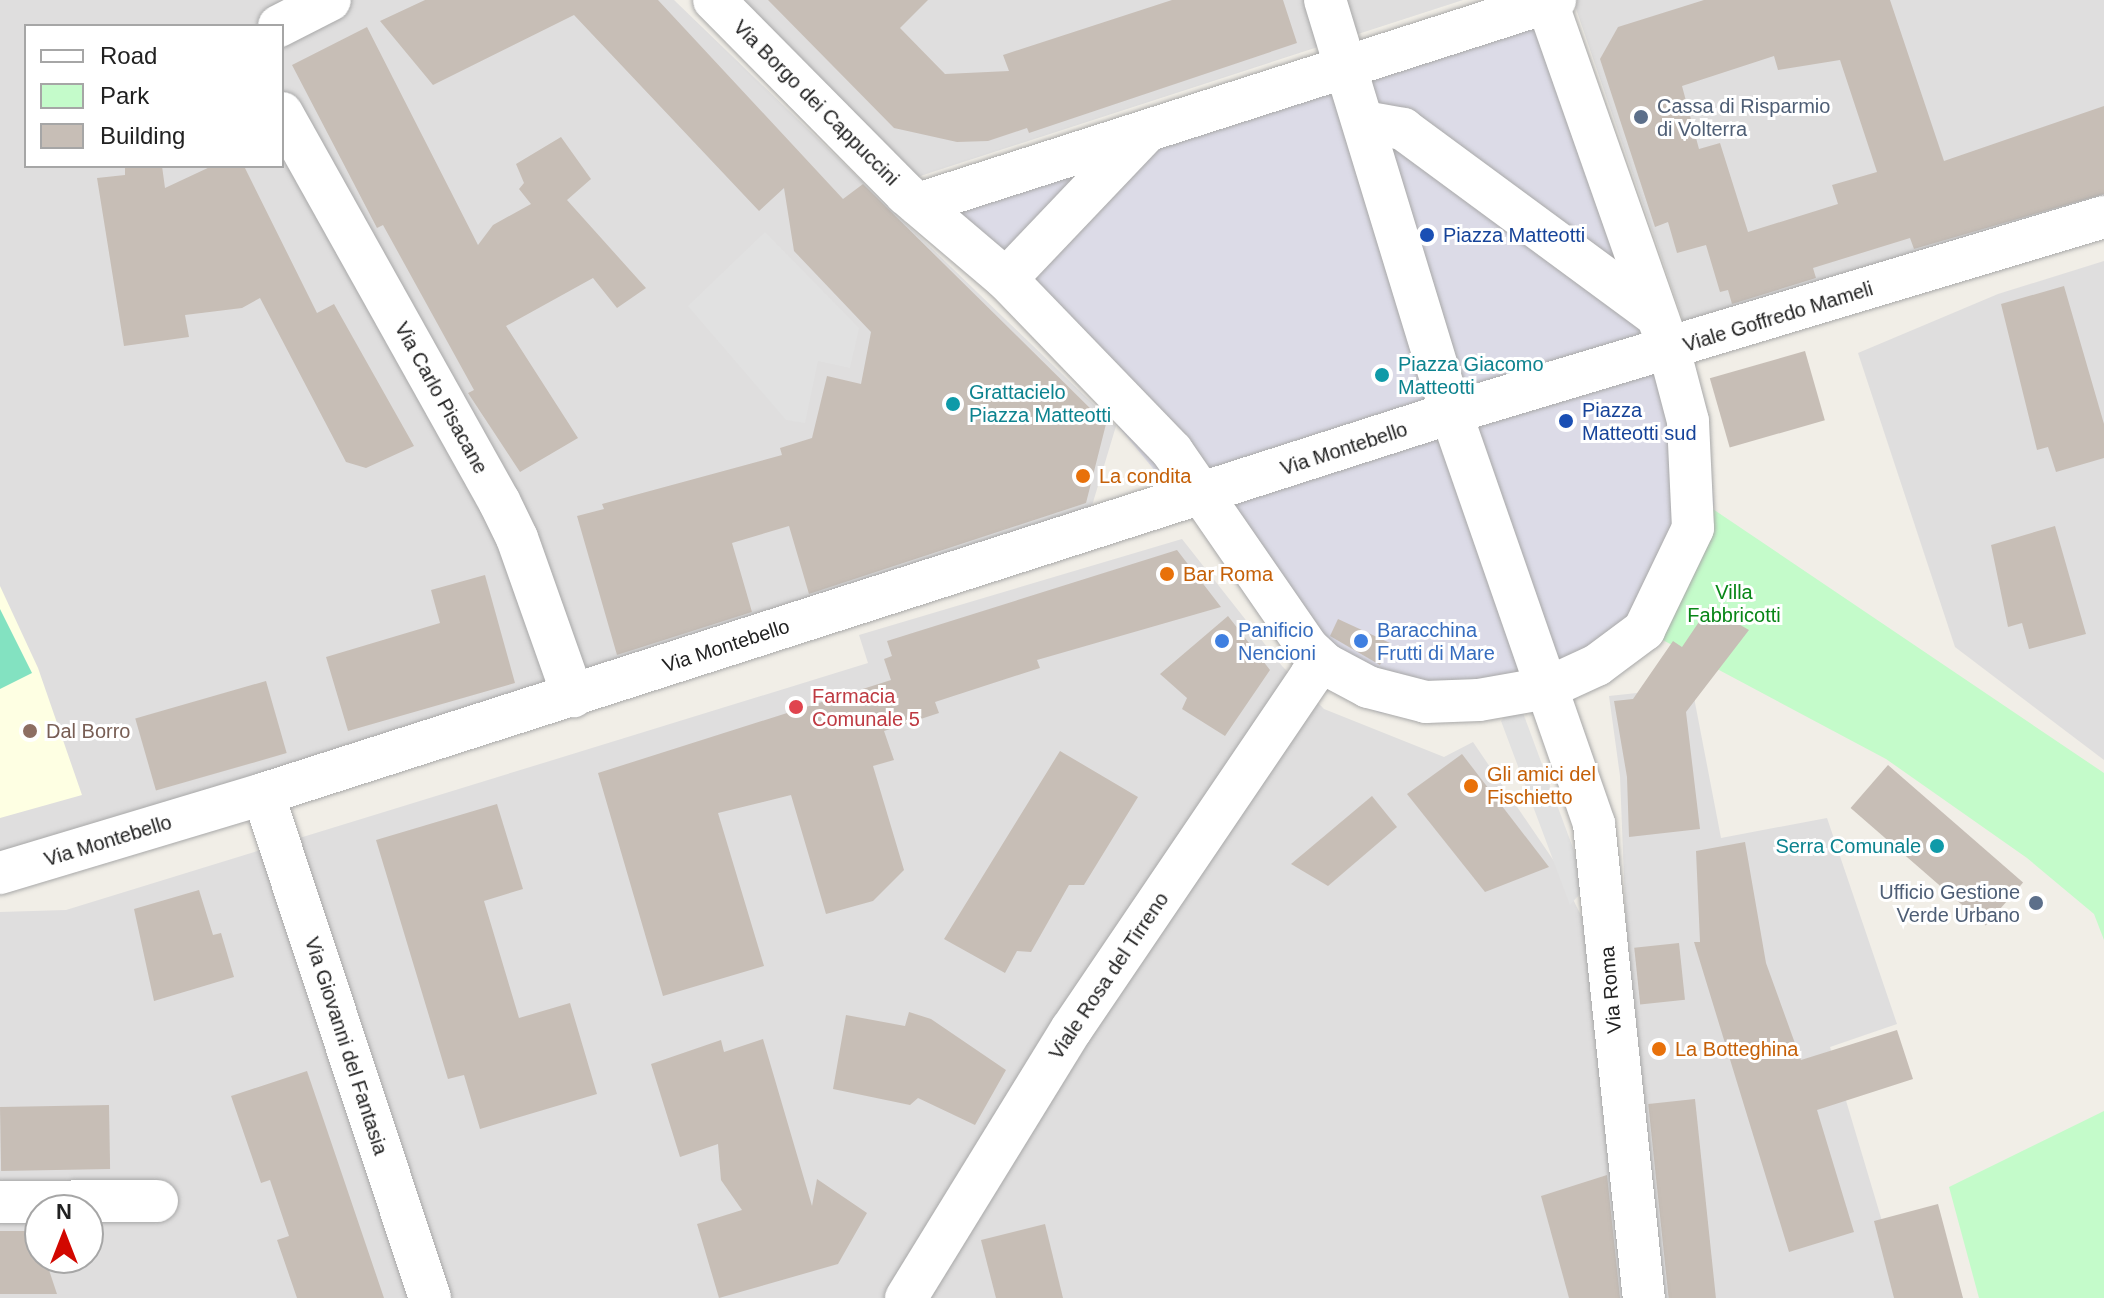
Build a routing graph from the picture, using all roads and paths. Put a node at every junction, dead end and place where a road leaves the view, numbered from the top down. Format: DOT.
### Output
graph roads {
  1 [pos="330,0"];
  2 [pos="714,0"];
  3 [pos="1325,0"];
  4 [pos="1551,1"];
  5 [pos="283,24"];
  6 [pos="1346,66"];
  7 [pos="284,117"];
  8 [pos="1364,122"];
  9 [pos="1145,133"];
  10 [pos="918,204"];
  11 [pos="2104,217"];
  12 [pos="1006,279"];
  13 [pos="1661,331"];
  14 [pos="1451,413"];
  15 [pos="1202,495"];
  16 [pos="1325,664"];
  17 [pos="1547,688"];
  18 [pos="573,696"];
  19 [pos="263,794"];
  20 [pos="0,873"];
  21 [pos="157,1201"];
  22 [pos="0,1202"];
  23 [pos="430,1298"];
  24 [pos="906,1298"];
  25 [pos="1644,1298"];
  1 -- 5 [label="street"];
  2 -- 10 [label="street, Via Borgo dei Cappuccini"];
  3 -- 6 [label="street"];
  4 -- 6 [label="street"];
  4 -- 13 [label="street"];
  6 -- 8 [label="street"];
  6 -- 9 [label="street"];
  7 -- 18 [label="street, Via Carlo Pisacane"];
  8 -- 13 [label="street"];
  8 -- 14 [label="street"];
  9 -- 10 [label="street"];
  9 -- 12 [label="street"];
  10 -- 12 [label="street"];
  11 -- 13 [label="street, Viale Goffredo Mameli"];
  12 -- 15 [label="street"];
  13 -- 14 [label="street, Viale Goffredo Mameli"];
  13 -- 17 [label="street"];
  14 -- 15 [label="street, Via Montebello"];
  14 -- 17 [label="street"];
  15 -- 16 [label="street"];
  15 -- 18 [label="street, Via Montebello"];
  16 -- 17 [label="street"];
  16 -- 24 [label="street, Viale Rosa del Tirreno"];
  17 -- 25 [label="street, Via Roma"];
  18 -- 19 [label="street, Via Montebello"];
  19 -- 20 [label="street, Via Montebello"];
  19 -- 23 [label="street, Via Giovanni del Fantasia"];
  21 -- 22 [label="street"];
}
